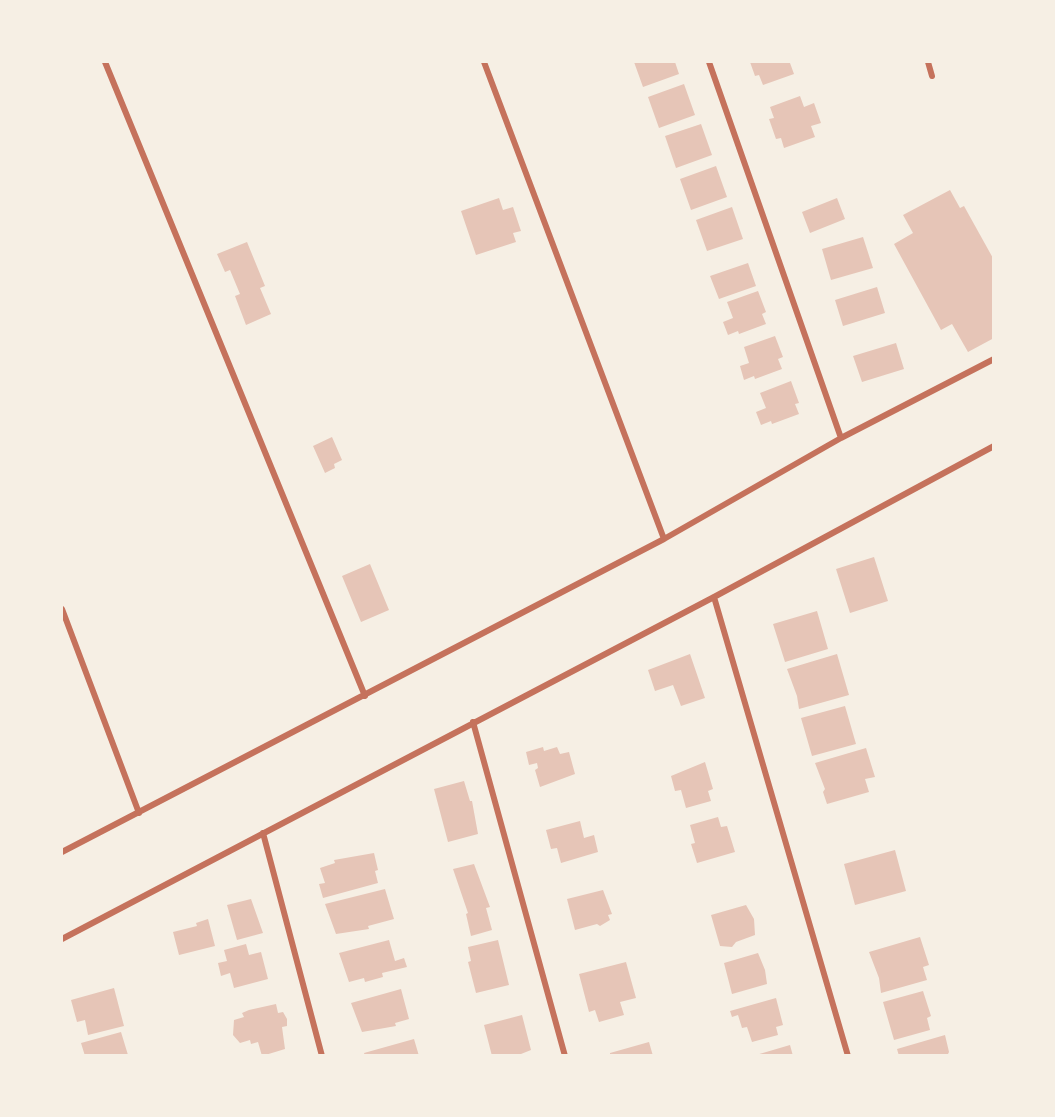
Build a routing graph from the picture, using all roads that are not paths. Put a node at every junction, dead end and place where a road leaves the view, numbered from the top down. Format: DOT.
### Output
graph roads {
  1 [pos="105,62"];
  2 [pos="484,62"];
  3 [pos="709,62"];
  4 [pos="928,62"];
  5 [pos="932,76"];
  6 [pos="993,359"];
  7 [pos="841,438"];
  8 [pos="993,446"];
  9 [pos="664,539"];
  10 [pos="714,597"];
  11 [pos="62,609"];
  12 [pos="365,696"];
  13 [pos="474,722"];
  14 [pos="139,813"];
  15 [pos="263,833"];
  16 [pos="62,852"];
  17 [pos="62,939"];
  18 [pos="322,1056"];
  19 [pos="565,1056"];
  20 [pos="848,1056"];
  1 -- 12 [label="street"];
  2 -- 9 [label="street"];
  3 -- 7 [label="street"];
  4 -- 5 [label="street"];
  6 -- 7 [label="street"];
  7 -- 9 [label="street"];
  8 -- 10 [label="street"];
  9 -- 12 [label="street"];
  10 -- 13 [label="street"];
  10 -- 20 [label="street"];
  11 -- 14 [label="street"];
  12 -- 14 [label="street"];
  13 -- 15 [label="street"];
  13 -- 19 [label="street"];
  14 -- 16 [label="street"];
  15 -- 17 [label="street"];
  15 -- 18 [label="street"];
}
